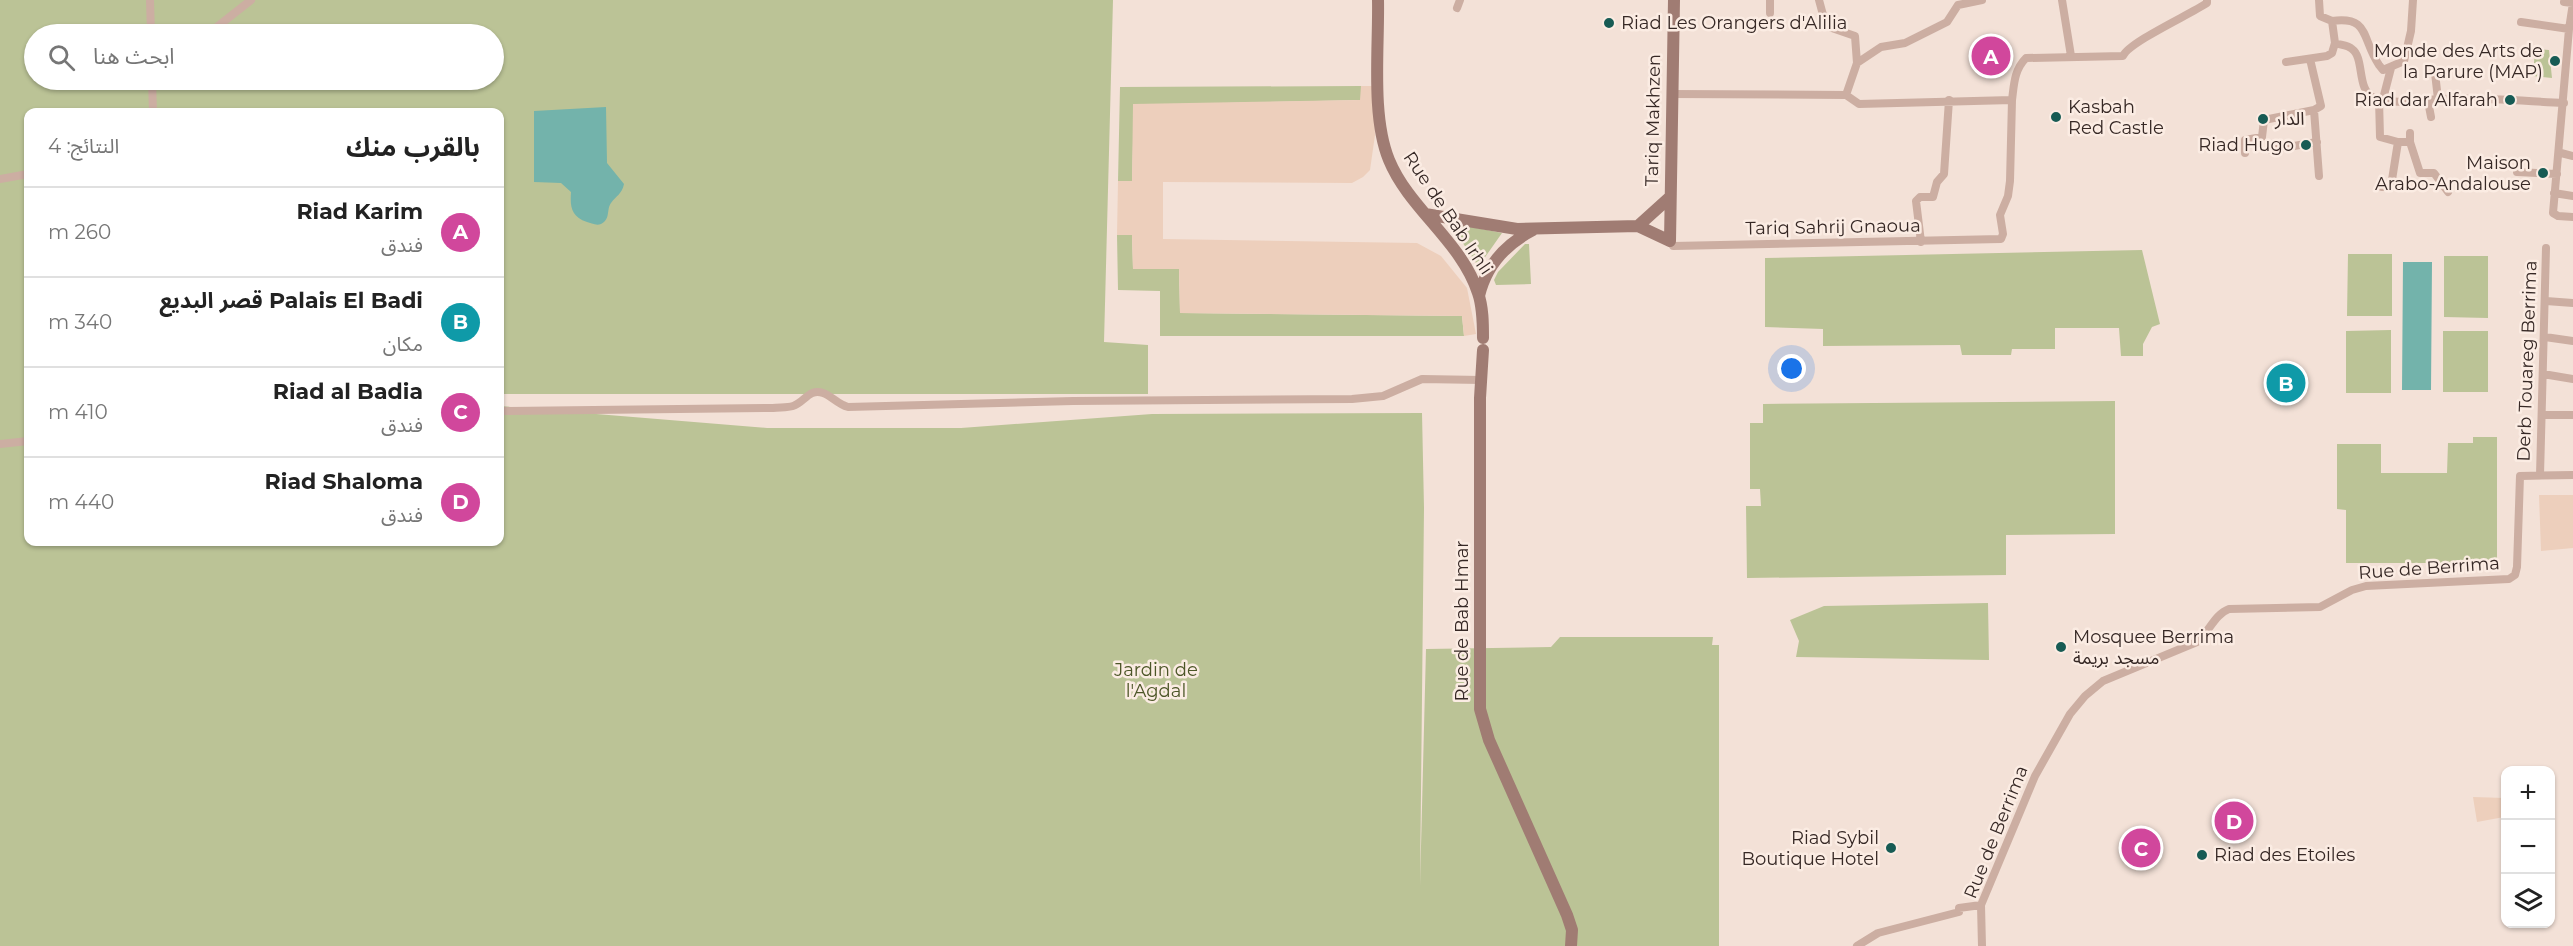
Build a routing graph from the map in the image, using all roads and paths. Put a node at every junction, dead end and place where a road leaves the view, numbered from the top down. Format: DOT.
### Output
graph roads {
  1 [pos="150,0"];
  2 [pos="251,0"];
  3 [pos="1378,0"];
  4 [pos="1674,0"];
  5 [pos="1770,0"];
  6 [pos="1819,0"];
  7 [pos="1982,0"];
  8 [pos="2062,0"];
  9 [pos="2207,0"];
  10 [pos="2319,0"];
  11 [pos="2413,0"];
  12 [pos="2564,2"];
  13 [pos="1770,13"];
  14 [pos="2332,21"];
  15 [pos="2521,22"];
  16 [pos="151,24"];
  17 [pos="221,24"];
  18 [pos="2567,28"];
  19 [pos="2335,43"];
  20 [pos="2071,56"];
  21 [pos="2310,59"];
  22 [pos="2286,62"];
  23 [pos="1857,63"];
  24 [pos="2391,68"];
  25 [pos="2435,73"];
  26 [pos="152,90"];
  27 [pos="1671,94"];
  28 [pos="1846,95"];
  29 [pos="2378,99"];
  30 [pos="2438,99"];
  31 [pos="1949,100"];
  32 [pos="2012,100"];
  33 [pos="2428,100"];
  34 [pos="2564,103"];
  35 [pos="153,108"];
  36 [pos="2314,110"];
  37 [pos="2431,117"];
  38 [pos="2317,142"];
  39 [pos="2398,142"];
  40 [pos="2271,150"];
  41 [pos="2245,153"];
  42 [pos="2560,153"];
  43 [pos="2573,156"];
  44 [pos="2517,172"];
  45 [pos="2557,174"];
  46 [pos="24,175"];
  47 [pos="2319,176"];
  48 [pos="0,179"];
  49 [pos="2382,187"];
  50 [pos="2448,192"];
  51 [pos="2554,193"];
  52 [pos="2573,196"];
  53 [pos="1669,198"];
  54 [pos="1425,214"];
  55 [pos="2573,217"];
  56 [pos="1638,226"];
  57 [pos="1533,230"];
  58 [pos="1670,241"];
  59 [pos="1921,242"];
  60 [pos="2546,248"];
  61 [pos="1479,296"];
  62 [pos="2546,301"];
  63 [pos="2573,303"];
  64 [pos="2545,337"];
  65 [pos="2573,341"];
  66 [pos="1483,344"];
  67 [pos="2543,374"];
  68 [pos="2573,379"];
  69 [pos="1481,380"];
  70 [pos="504,411"];
  71 [pos="2543,415"];
  72 [pos="2573,415"];
  73 [pos="24,441"];
  74 [pos="0,444"];
  75 [pos="2540,475"];
  76 [pos="2573,475"];
  77 [pos="1981,905"];
  78 [pos="1570,946"];
  79 [pos="1857,946"];
  80 [pos="1982,946"];
  1 -- 16 [label="street"];
  2 -- 17 [label="street"];
  3 -- 54 [label="main road, Rue de Bab Irhli"];
  4 -- 27 [label="main road, Tariq Makhzen"];
  5 -- 13 [label="street"];
  6 -- 23 [label="street"];
  7 -- 23 [label="street"];
  8 -- 20 [label="street"];
  9 -- 20 [label="street"];
  10 -- 14 [label="street"];
  11 -- 24 [label="street"];
  12 -- 18 [label="street"];
  14 -- 19 [label="street"];
  14 -- 24 [label="street"];
  15 -- 18 [label="street"];
  18 -- 34 [label="street"];
  19 -- 21 [label="street"];
  19 -- 29 [label="street"];
  20 -- 32 [label="street"];
  21 -- 22 [label="street"];
  21 -- 36 [label="street"];
  23 -- 28 [label="street"];
  24 -- 29 [label="street"];
  25 -- 30 [label="street"];
  26 -- 35 [label="street"];
  27 -- 28 [label="street"];
  27 -- 53 [label="main road, Tariq Makhzen"];
  28 -- 31 [label="street"];
  29 -- 33 [label="street"];
  29 -- 39 [label="street"];
  30 -- 33 [label="street"];
  30 -- 34 [label="street"];
  31 -- 32 [label="street"];
  31 -- 59 [label="street"];
  32 -- 59 [label="street, Tariq Sahrij Gnaoua"];
  33 -- 37 [label="street"];
  34 -- 42 [label="street"];
  36 -- 38 [label="street"];
  36 -- 41 [label="street"];
  38 -- 40 [label="street"];
  38 -- 47 [label="street"];
  39 -- 49 [label="street"];
  39 -- 50 [label="street"];
  42 -- 43 [label="street"];
  42 -- 45 [label="street"];
  44 -- 45 [label="street"];
  45 -- 51 [label="street"];
  46 -- 48 [label="street"];
  51 -- 52 [label="street"];
  51 -- 55 [label="street"];
  53 -- 56 [label="main road"];
  53 -- 58 [label="main road, Tariq Makhzen"];
  54 -- 57 [label="main road"];
  54 -- 61 [label="main road, Rue de Bab Irhli"];
  56 -- 57 [label="main road"];
  56 -- 58 [label="main road"];
  57 -- 61 [label="main road"];
  58 -- 59 [label="street, Tariq Sahrij Gnaoua"];
  60 -- 62 [label="street, Derb Touareg Berrima"];
  61 -- 66 [label="main road, Rue de Bab Irhli"];
  62 -- 63 [label="street"];
  62 -- 64 [label="street, Derb Touareg Berrima"];
  64 -- 65 [label="street"];
  64 -- 67 [label="street, Derb Touareg Berrima"];
  66 -- 69 [label="main road, Rue de Bab Hmar"];
  67 -- 68 [label="street"];
  67 -- 71 [label="street, Derb Touareg Berrima"];
  69 -- 70 [label="street"];
  69 -- 78 [label="main road, Rue de Bab Hmar"];
  71 -- 72 [label="street"];
  71 -- 75 [label="street, Derb Touareg Berrima"];
  73 -- 74 [label="street"];
  75 -- 76 [label="street"];
  75 -- 77 [label="street, Rue de Berrima"];
  77 -- 79 [label="street"];
  77 -- 80 [label="street, Rue de Berrima"];
}
